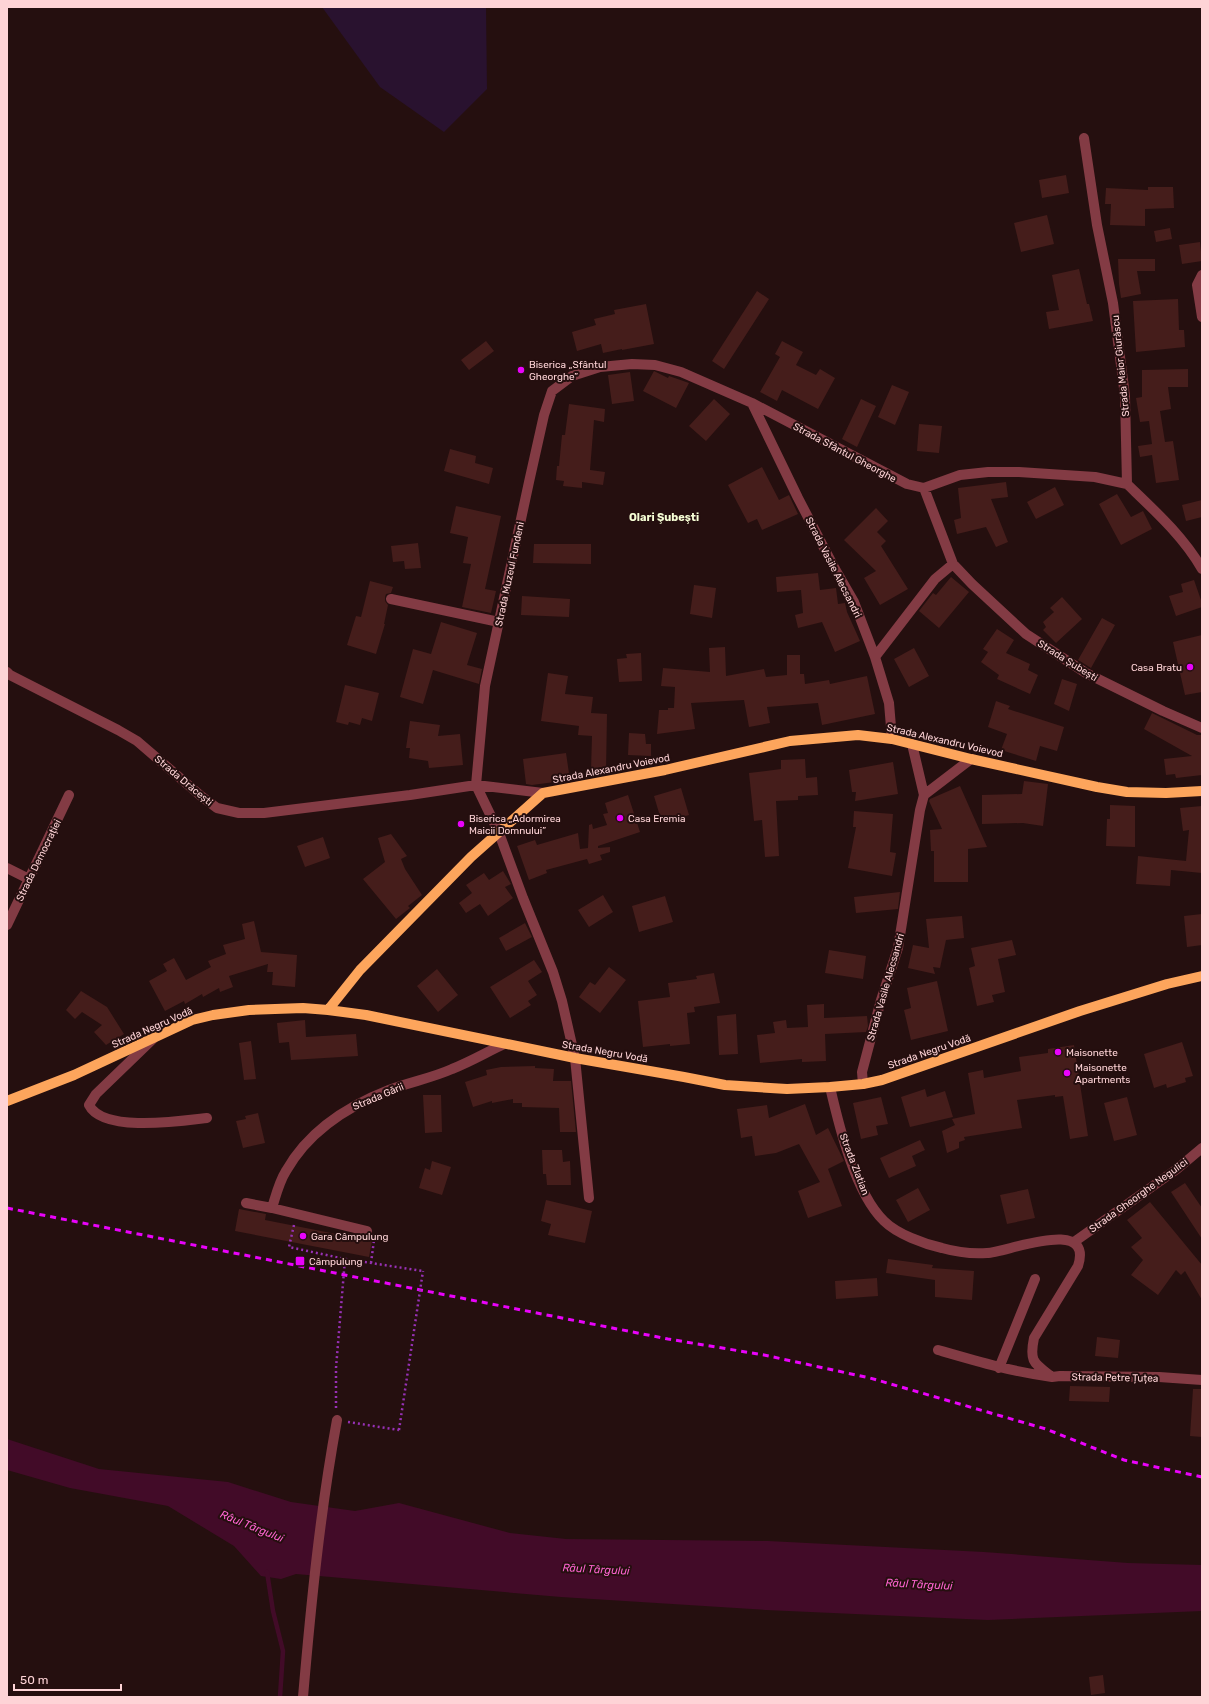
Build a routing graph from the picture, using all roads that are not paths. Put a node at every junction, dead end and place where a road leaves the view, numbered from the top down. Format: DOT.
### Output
graph roads {
  1 [pos="1084,138"];
  2 [pos="1202,275"];
  3 [pos="1202,317"];
  4 [pos="572,376"];
  5 [pos="752,403"];
  6 [pos="1127,484"];
  7 [pos="924,488"];
  8 [pos="953,564"];
  9 [pos="1202,569"];
  10 [pos="391,599"];
  11 [pos="499,622"];
  12 [pos="875,657"];
  13 [pos="7,672"];
  14 [pos="1202,728"];
  15 [pos="892,739"];
  16 [pos="912,744"];
  17 [pos="972,760"];
  18 [pos="476,785"];
  19 [pos="1202,792"];
  20 [pos="543,793"];
  21 [pos="69,795"];
  22 [pos="924,795"];
  23 [pos="498,833"];
  24 [pos="7,868"];
  25 [pos="29,879"];
  26 [pos="7,925"];
  27 [pos="1202,976"];
  28 [pos="328,1010"];
  29 [pos="156,1036"];
  30 [pos="504,1044"];
  31 [pos="575,1058"];
  32 [pos="863,1084"];
  33 [pos="830,1087"];
  34 [pos="7,1101"];
  35 [pos="207,1118"];
  36 [pos="1202,1148"];
  37 [pos="589,1198"];
  38 [pos="246,1203"];
  39 [pos="272,1208"];
  40 [pos="368,1231"];
  41 [pos="1077,1246"];
  42 [pos="1035,1279"];
  43 [pos="938,1350"];
  44 [pos="999,1368"];
  45 [pos="1052,1377"];
  46 [pos="1202,1380"];
  47 [pos="337,1420"];
  48 [pos="303,1697"];
  1 -- 6 [label="street, Strada Maior Giurăscu"];
  2 -- 3 [label="street"];
  4 -- 5 [label="street, Strada Sfântul Gheorghe"];
  4 -- 11 [label="street, Strada Muzeul Fundeni"];
  5 -- 7 [label="street, Strada Sfântul Gheorghe"];
  5 -- 12 [label="street, Strada Vasile Alecsandri"];
  6 -- 7 [label="street"];
  6 -- 9 [label="street"];
  7 -- 8 [label="street, Strada Șubești"];
  8 -- 12 [label="street"];
  8 -- 14 [label="street, Strada Șubești"];
  10 -- 11 [label="street"];
  11 -- 18 [label="street, Strada Muzeul Fundeni"];
  12 -- 15 [label="street, Strada Vasile Alecsandri"];
  13 -- 18 [label="street, Strada Drăcești"];
  15 -- 16 [label="main road, Strada Alexandru Voievod"];
  15 -- 20 [label="main road, Strada Alexandru Voievod"];
  16 -- 17 [label="main road, Strada Alexandru Voievod"];
  16 -- 22 [label="street, Strada Vasile Alecsandri"];
  17 -- 19 [label="main road, Strada Alexandru Voievod"];
  17 -- 22 [label="street"];
  18 -- 20 [label="street, Strada Drăcești"];
  18 -- 23 [label="street"];
  20 -- 23 [label="main road"];
  21 -- 25 [label="street, Strada Democrației"];
  22 -- 32 [label="street, Strada Vasile Alecsandri"];
  23 -- 28 [label="main road"];
  23 -- 31 [label="street"];
  24 -- 25 [label="street"];
  25 -- 26 [label="street, Strada Democrației"];
  27 -- 32 [label="main road, Strada Negru Vodă"];
  28 -- 29 [label="main road, Strada Negru Vodă"];
  28 -- 30 [label="main road, Strada Negru Vodă"];
  29 -- 34 [label="main road, Strada Negru Vodă"];
  29 -- 35 [label="street"];
  30 -- 31 [label="main road, Strada Negru Vodă"];
  30 -- 39 [label="street, Strada Gării"];
  31 -- 33 [label="main road, Strada Negru Vodă"];
  31 -- 37 [label="street"];
  32 -- 33 [label="main road, Strada Negru Vodă"];
  33 -- 41 [label="street, Strada Zlatian"];
  36 -- 41 [label="street, Strada Gheorghe Negulici"];
  38 -- 39 [label="street"];
  39 -- 40 [label="street"];
  41 -- 45 [label="street"];
  42 -- 44 [label="street"];
  43 -- 44 [label="street, Strada Petre Țuțea"];
  44 -- 45 [label="street, Strada Petre Țuțea"];
  45 -- 46 [label="street, Strada Petre Țuțea"];
  47 -- 48 [label="street"];
}
